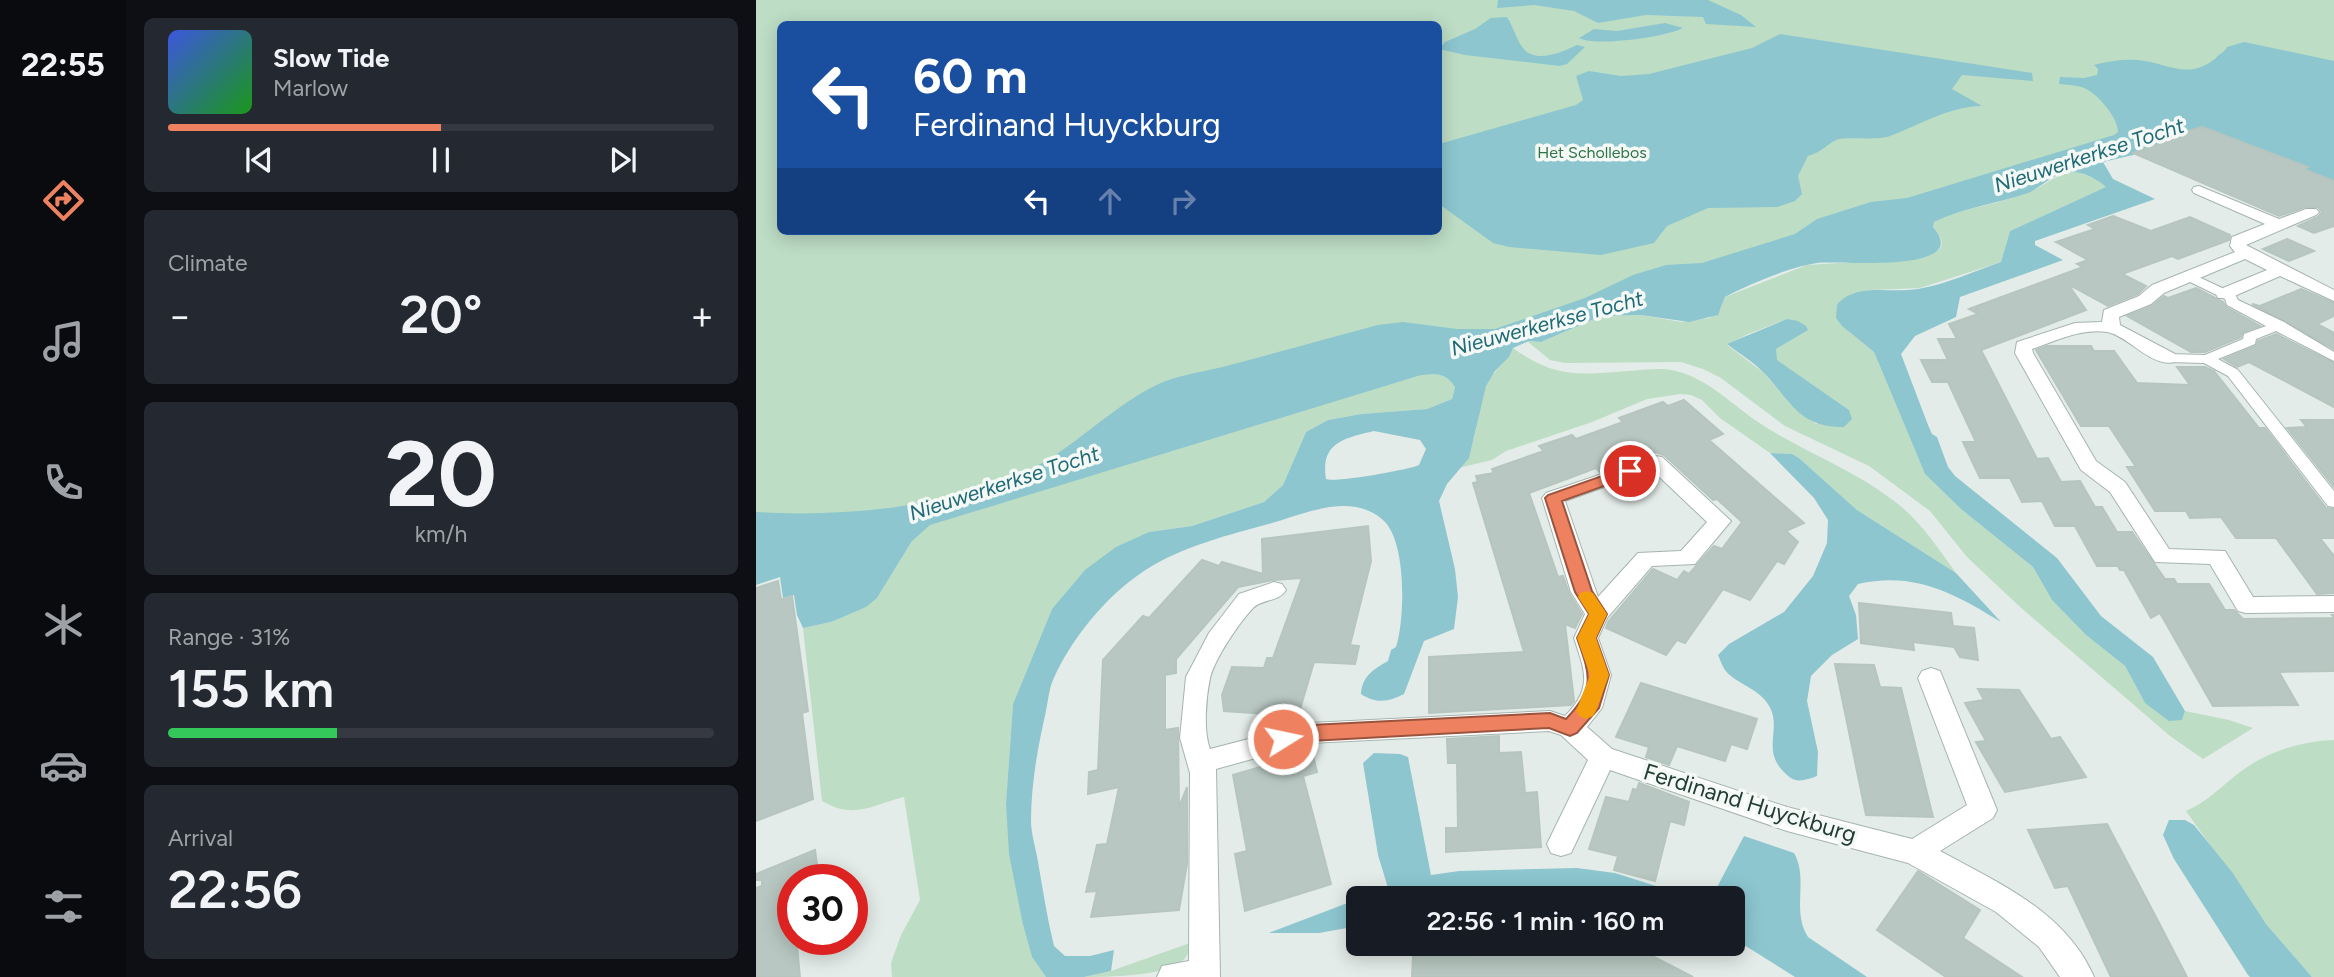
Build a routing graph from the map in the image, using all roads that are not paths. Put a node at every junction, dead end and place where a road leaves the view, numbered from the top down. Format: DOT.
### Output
graph roads {
  1 [pos="2199,190"];
  2 [pos="2311,212"];
  3 [pos="2277,224"];
  4 [pos="2246,253"];
  5 [pos="2281,270"];
  6 [pos="2188,276"];
  7 [pos="2224,294"];
  8 [pos="2334,296"];
  9 [pos="2279,325"];
  10 [pos="2111,327"];
  11 [pos="2334,357"];
  12 [pos="2169,358"];
  13 [pos="2207,359"];
  14 [pos="2334,502"];
  15 [pos="1274,590"];
  16 [pos="2334,604"];
  17 [pos="1598,614"];
  18 [pos="1931,678"];
  19 [pos="1570,728"];
  20 [pos="1603,757"];
  21 [pos="1203,762"];
  22 [pos="1561,844"];
  23 [pos="1907,849"];
  24 [pos="1173,977"];
  25 [pos="1203,977"];
  26 [pos="2078,977"];
  1 -- 3 [label="street"];
  2 -- 3 [label="street"];
  3 -- 4 [label="street"];
  4 -- 5 [label="street"];
  4 -- 6 [label="street"];
  5 -- 7 [label="street"];
  5 -- 8 [label="street"];
  6 -- 7 [label="street"];
  6 -- 10 [label="street"];
  7 -- 9 [label="street"];
  9 -- 11 [label="street"];
  9 -- 13 [label="street"];
  10 -- 12 [label="street"];
  10 -- 16 [label="street"];
  12 -- 13 [label="street"];
  13 -- 14 [label="street"];
  15 -- 21 [label="street"];
  17 -- 17 [label="street"];
  17 -- 19 [label="street"];
  18 -- 23 [label="street"];
  19 -- 20 [label="street, Ferdinand Huyckburg"];
  19 -- 21 [label="street"];
  20 -- 22 [label="street"];
  20 -- 23 [label="street, Ferdinand Huyckburg"];
  21 -- 25 [label="street"];
  23 -- 26 [label="street, Ferdinand Huyckburg"];
  24 -- 25 [label="street"];
}
